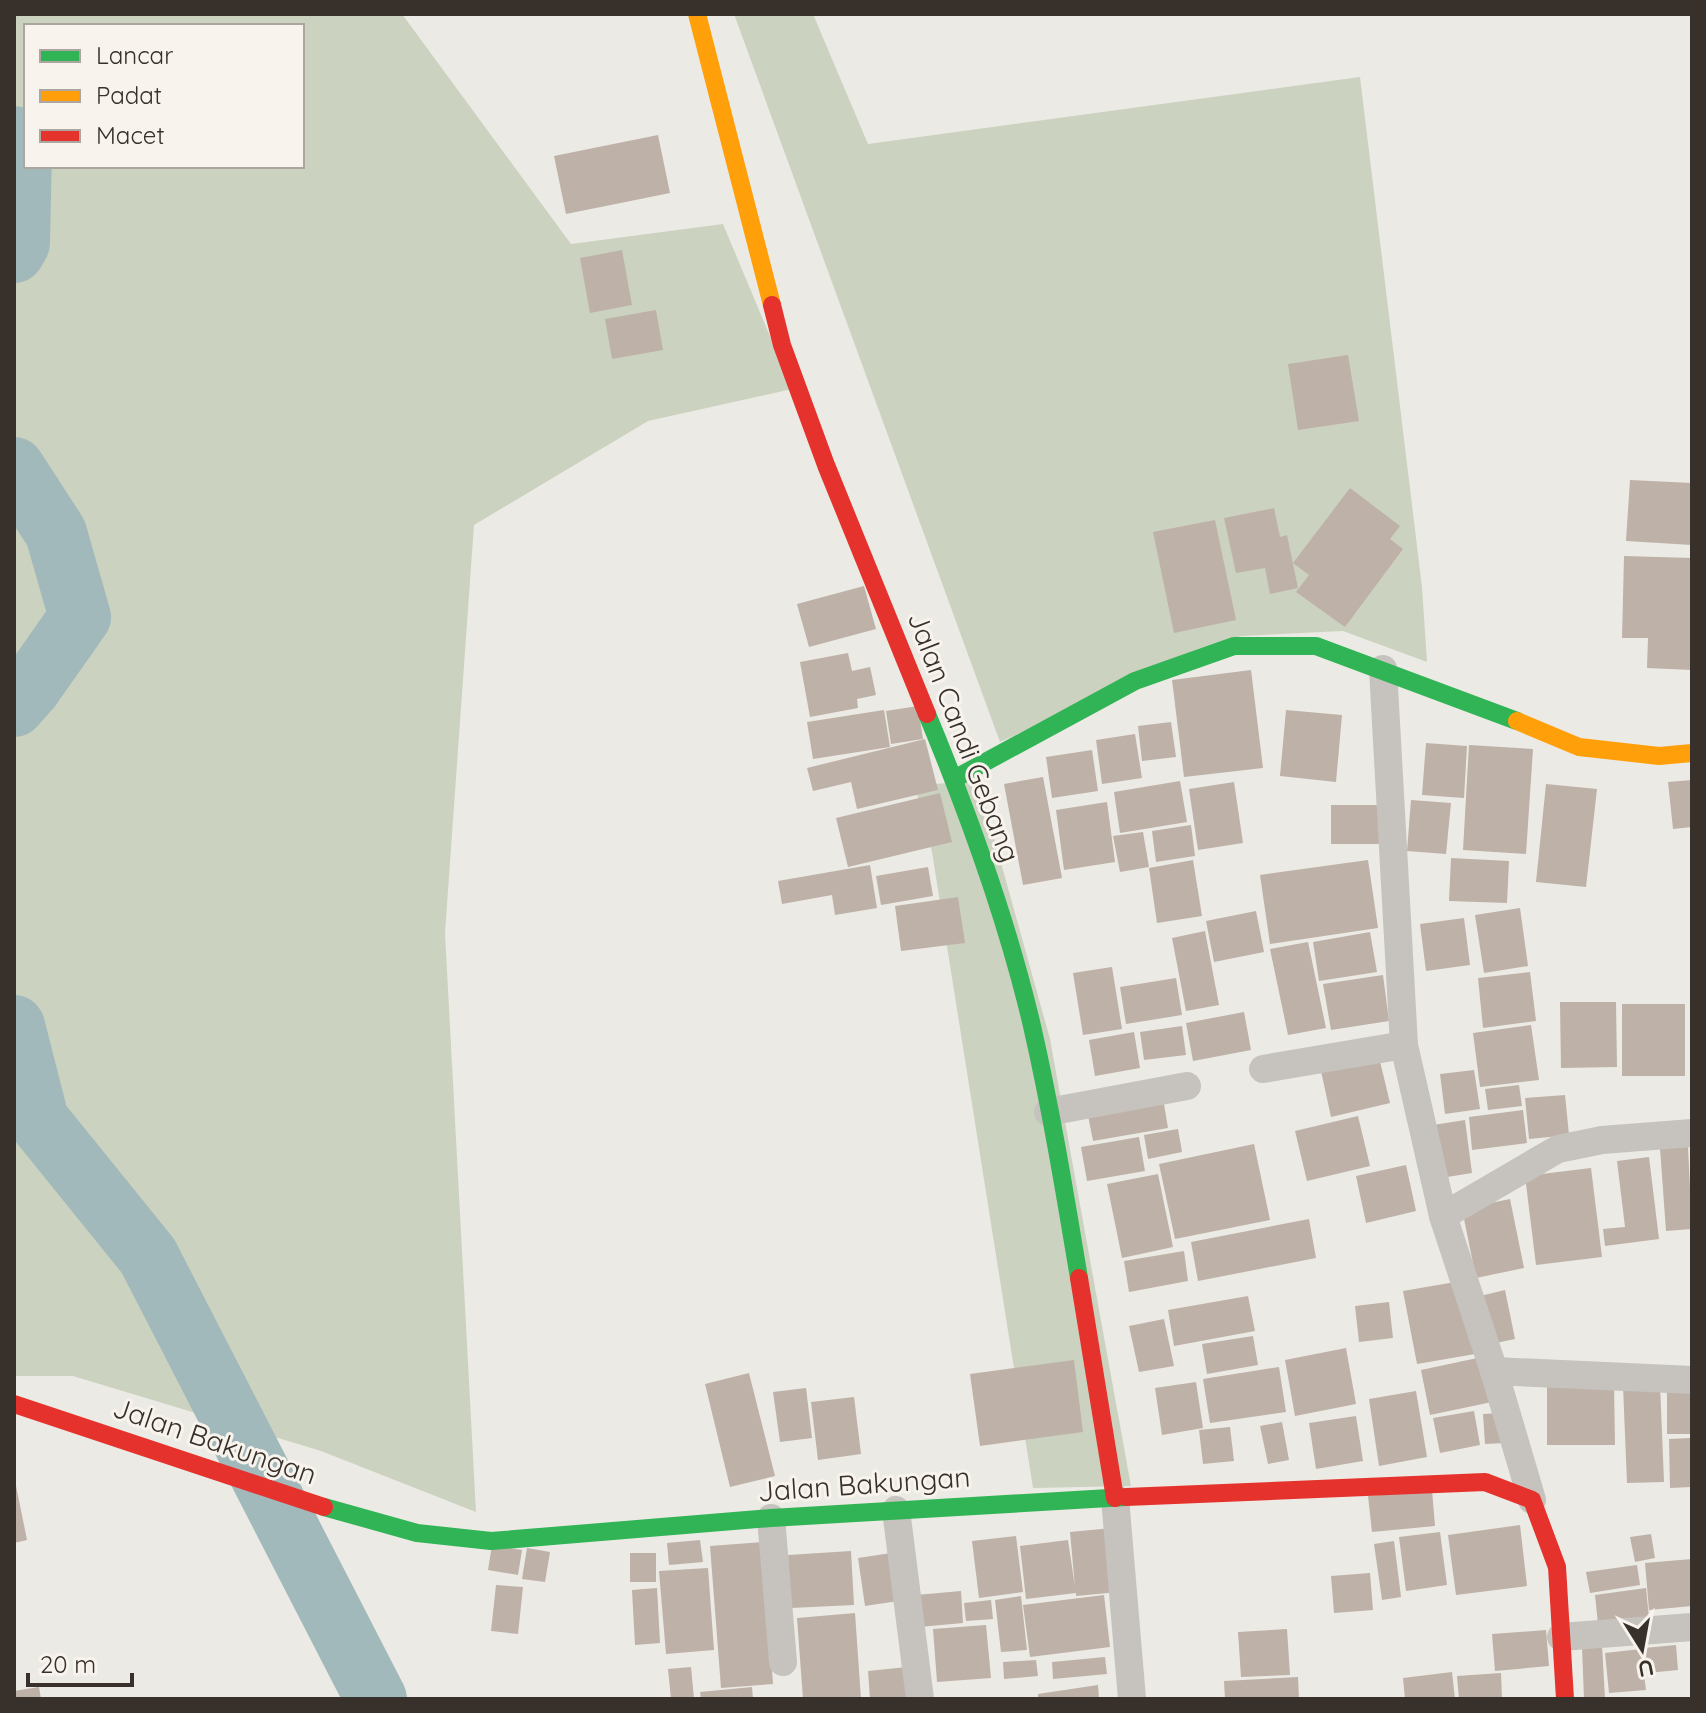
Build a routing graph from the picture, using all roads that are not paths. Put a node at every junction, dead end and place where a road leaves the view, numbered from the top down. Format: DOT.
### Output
graph roads {
  1 [pos="697,14"];
  2 [pos="1383,669"];
  3 [pos="1692,753"];
  4 [pos="954,779"];
  5 [pos="1404,1045"];
  6 [pos="1263,1069"];
  7 [pos="1187,1086"];
  8 [pos="1048,1112"];
  9 [pos="1692,1133"];
  10 [pos="1443,1216"];
  11 [pos="1494,1371"];
  12 [pos="1692,1380"];
  13 [pos="14,1404"];
  14 [pos="1115,1498"];
  15 [pos="1532,1500"];
  16 [pos="896,1510"];
  17 [pos="771,1518"];
  18 [pos="1692,1627"];
  19 [pos="1561,1637"];
  20 [pos="783,1662"];
  21 [pos="920,1699"];
  22 [pos="1132,1699"];
  23 [pos="1565,1699"];
  1 -- 4 [label="main road, Jalan Candi Gebang"];
  2 -- 3 [label="main road"];
  2 -- 4 [label="main road"];
  2 -- 5 [label="street"];
  4 -- 8 [label="main road, Jalan Candi Gebang"];
  5 -- 6 [label="street"];
  5 -- 10 [label="street"];
  7 -- 8 [label="street"];
  8 -- 14 [label="main road, Jalan Candi Gebang"];
  9 -- 10 [label="street"];
  10 -- 11 [label="street"];
  11 -- 12 [label="street"];
  11 -- 15 [label="street"];
  13 -- 17 [label="main road, Jalan Bakungan"];
  14 -- 15 [label="main road, Jalan Bakungan"];
  14 -- 16 [label="main road, Jalan Bakungan"];
  14 -- 22 [label="street"];
  15 -- 19 [label="main road"];
  16 -- 17 [label="main road, Jalan Bakungan"];
  16 -- 21 [label="street"];
  17 -- 20 [label="street"];
  18 -- 19 [label="street"];
  19 -- 23 [label="main road"];
}
